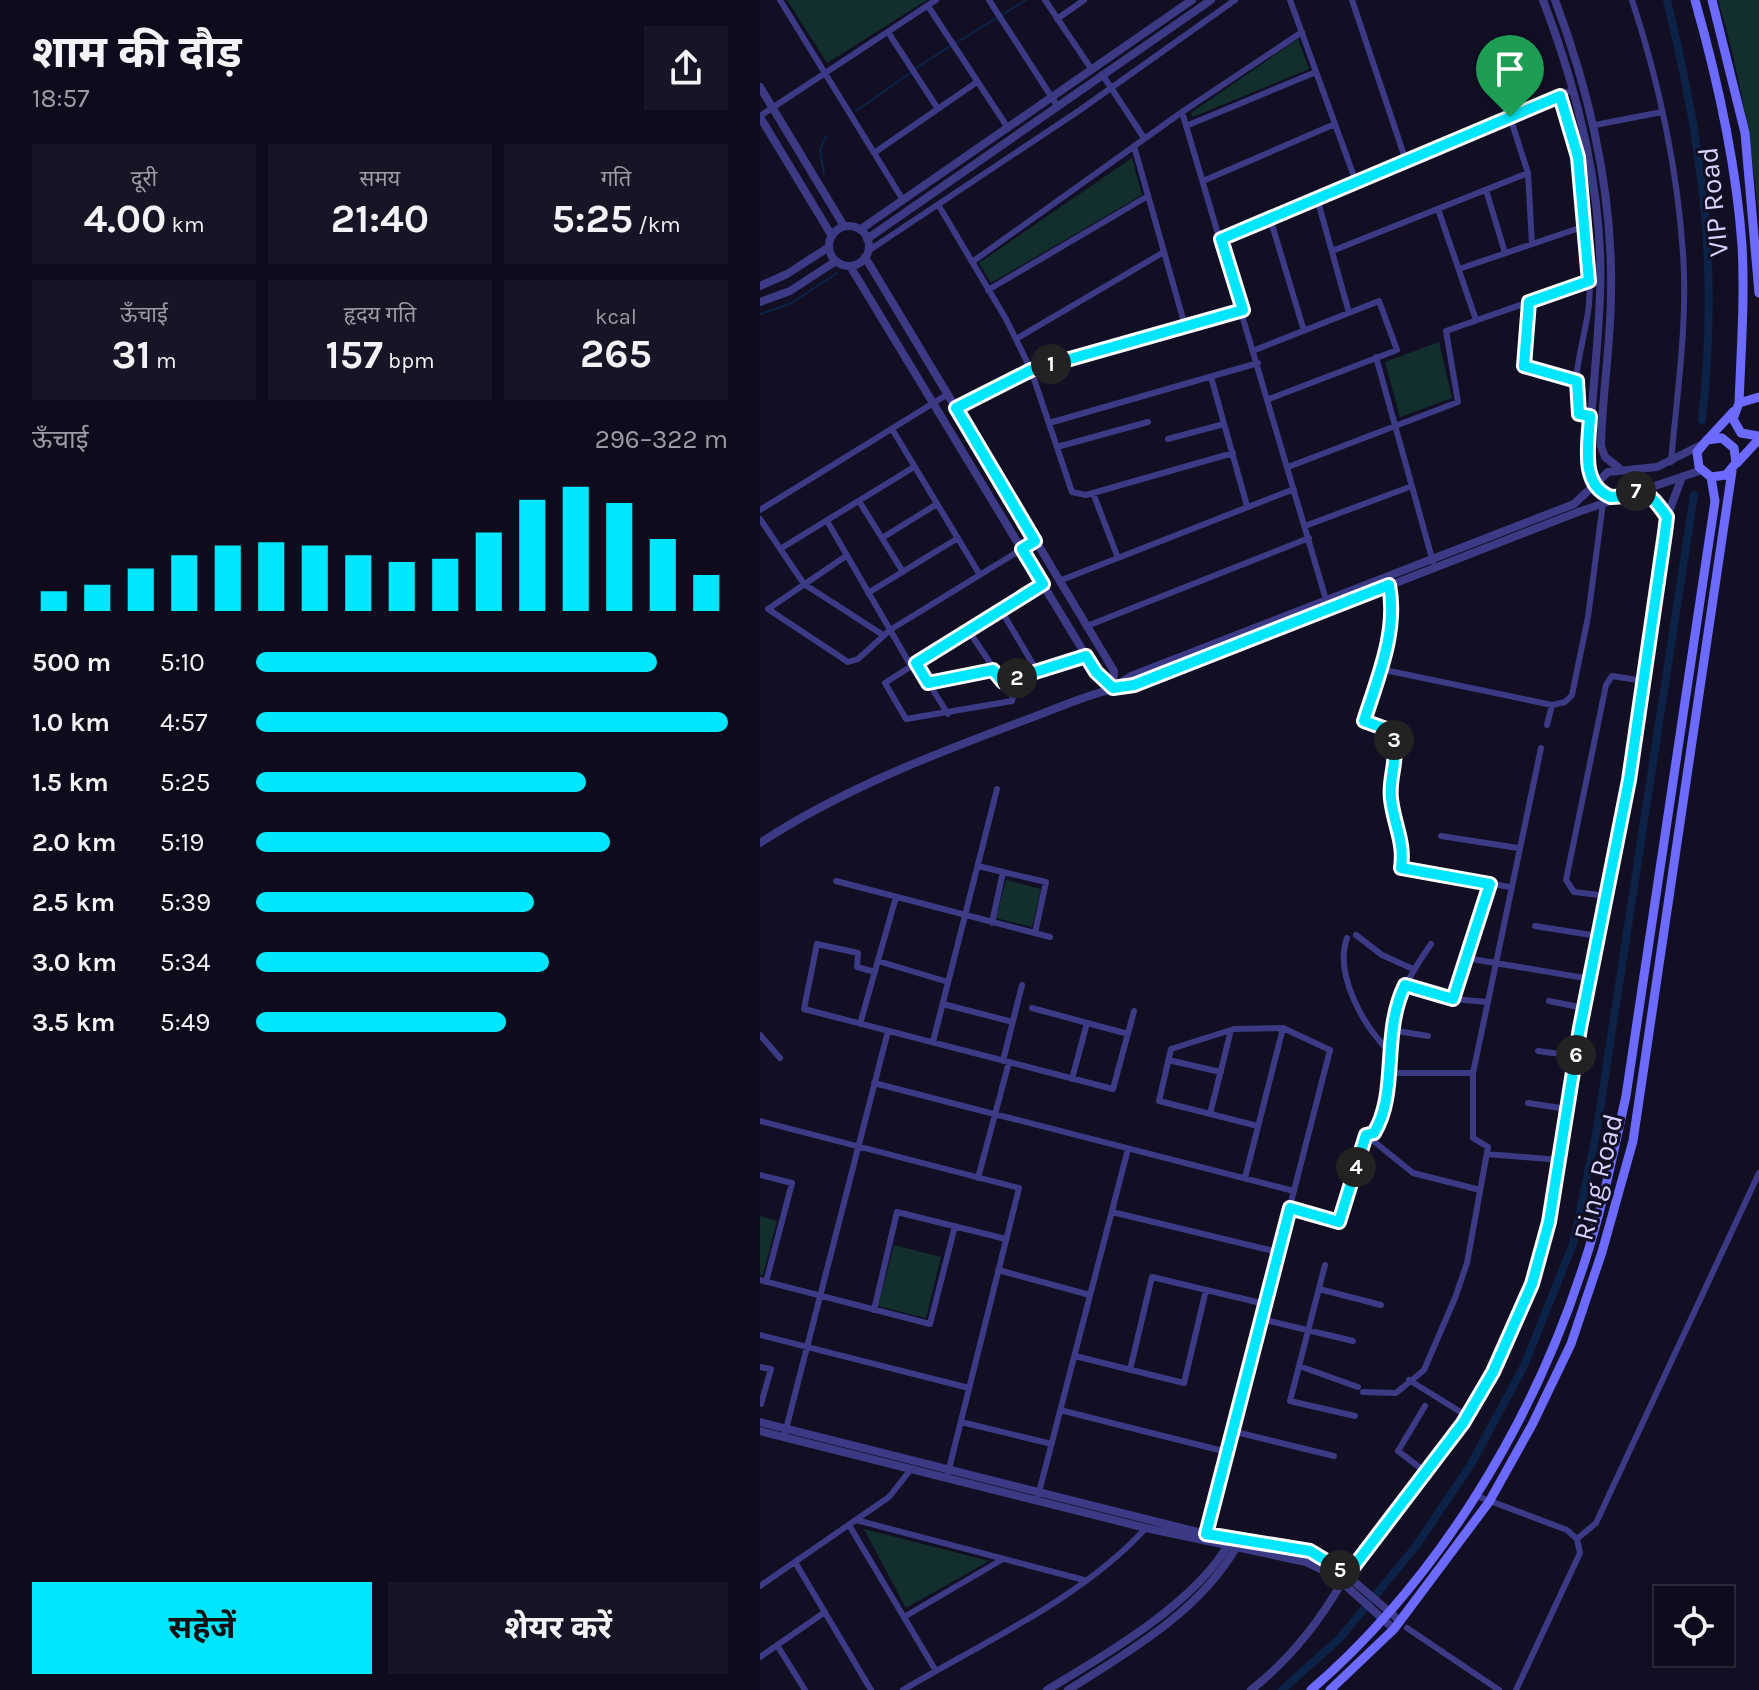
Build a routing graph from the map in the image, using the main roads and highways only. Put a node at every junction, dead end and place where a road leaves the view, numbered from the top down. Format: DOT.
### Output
graph roads {
  1 [pos="1695,0"];
  2 [pos="1712,0"];
  3 [pos="1759,293"];
  4 [pos="1759,397"];
  5 [pos="1736,407"];
  6 [pos="1759,438"];
  7 [pos="1704,442"];
  8 [pos="1734,467"];
  9 [pos="1711,477"];
  10 [pos="1311,1690"];
  11 [pos="1330,1690"];
  1 -- 5 [label="main road, VIP Road"];
  2 -- 3 [label="main road, VIP Road"];
  4 -- 5 [label="main road"];
  5 -- 6 [label="main road"];
  5 -- 7 [label="main road"];
  6 -- 8 [label="main road"];
  7 -- 8 [label="main road"];
  7 -- 9 [label="main road"];
  8 -- 9 [label="main road"];
  8 -- 11 [label="main road, Ring Road"];
  9 -- 10 [label="main road"];
}
